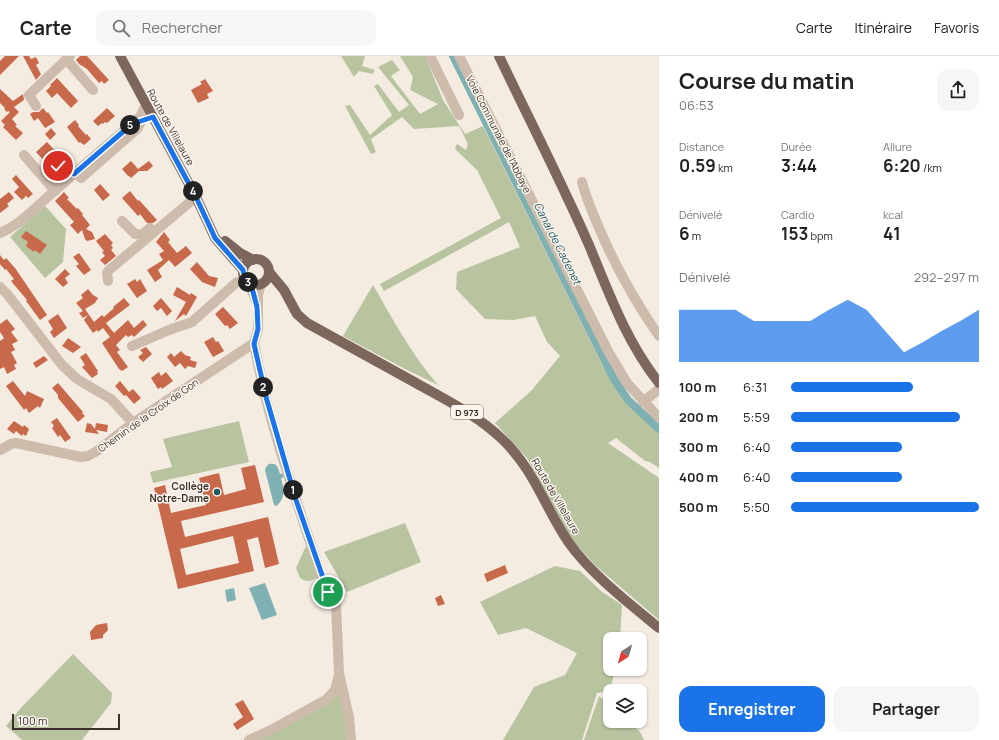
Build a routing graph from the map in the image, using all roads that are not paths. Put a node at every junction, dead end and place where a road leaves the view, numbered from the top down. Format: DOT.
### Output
graph roads {
  1 [pos="120,56"];
  2 [pos="430,56"];
  3 [pos="459,56"];
  4 [pos="499,56"];
  5 [pos="68,58"];
  6 [pos="93,90"];
  7 [pos="146,105"];
  8 [pos="36,106"];
  9 [pos="459,115"];
  10 [pos="153,117"];
  11 [pos="136,123"];
  12 [pos="24,155"];
  13 [pos="42,176"];
  14 [pos="77,176"];
  15 [pos="582,182"];
  16 [pos="55,191"];
  17 [pos="195,194"];
  18 [pos="202,209"];
  19 [pos="122,221"];
  20 [pos="0,233"];
  21 [pos="253,260"];
  22 [pos="243,271"];
  23 [pos="269,272"];
  24 [pos="108,281"];
  25 [pos="237,282"];
  26 [pos="249,283"];
  27 [pos="262,284"];
  28 [pos="0,287"];
  29 [pos="286,294"];
  30 [pos="8,295"];
  31 [pos="0,302"];
  32 [pos="257,307"];
  33 [pos="659,336"];
  34 [pos="254,344"];
  35 [pos="132,346"];
  36 [pos="659,383"];
  37 [pos="659,389"];
  38 [pos="643,402"];
  39 [pos="659,418"];
  40 [pos="133,423"];
  41 [pos="0,450"];
  42 [pos="659,628"];
  43 [pos="339,673"];
  44 [pos="249,740"];
  45 [pos="351,740"];
  1 -- 7 [label="main road, Route de Villelaure"];
  2 -- 9 [label="street"];
  3 -- 38 [label="street, Voie Communale de l'Abbaye"];
  4 -- 36 [label="main road"];
  5 -- 6 [label="street"];
  5 -- 8 [label="street"];
  7 -- 10 [label="main road, Route de Villelaure"];
  7 -- 11 [label="street"];
  10 -- 11 [label="street"];
  10 -- 17 [label="main road, Route de Villelaure"];
  11 -- 14 [label="street"];
  12 -- 13 [label="street"];
  13 -- 14 [label="street"];
  13 -- 16 [label="street"];
  14 -- 16 [label="street"];
  15 -- 33 [label="street"];
  16 -- 20 [label="street"];
  17 -- 18 [label="main road, Route de Villelaure"];
  17 -- 19 [label="street"];
  17 -- 24 [label="street"];
  18 -- 21 [label="main road, Route de Villelaure"];
  18 -- 22 [label="main road, Route de Villelaure"];
  21 -- 22 [label="main road"];
  21 -- 23 [label="main road"];
  22 -- 25 [label="street"];
  22 -- 26 [label="main road"];
  23 -- 27 [label="main road"];
  23 -- 29 [label="main road, Route de Villelaure / D 973"];
  25 -- 26 [label="street"];
  25 -- 35 [label="street"];
  26 -- 27 [label="main road"];
  26 -- 32 [label="street"];
  27 -- 29 [label="main road"];
  27 -- 32 [label="street"];
  28 -- 30 [label="street"];
  29 -- 42 [label="main road, Route de Villelaure / D 973"];
  30 -- 31 [label="street"];
  30 -- 40 [label="street"];
  32 -- 34 [label="street"];
  34 -- 40 [label="street, Chemin de la Croix de Gon"];
  34 -- 43 [label="street"];
  37 -- 38 [label="street"];
  38 -- 39 [label="street, Voie Communale de l'Abbaye"];
  40 -- 41 [label="street, Chemin de la Croix de Gon"];
  43 -- 44 [label="street"];
  43 -- 45 [label="street"];
}
